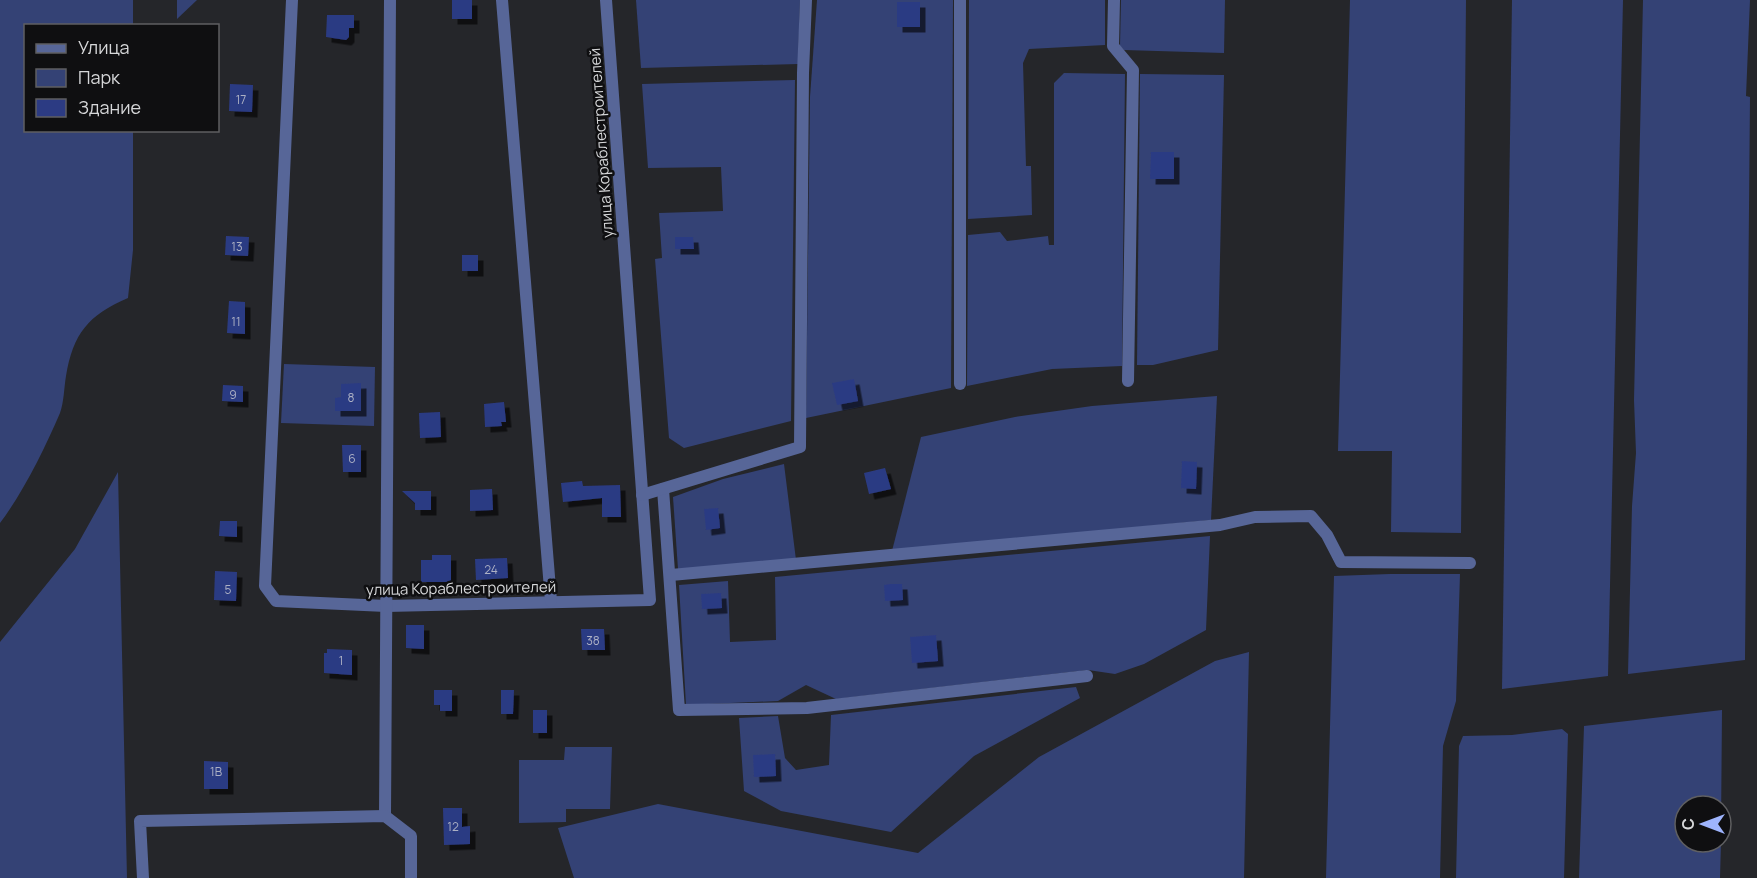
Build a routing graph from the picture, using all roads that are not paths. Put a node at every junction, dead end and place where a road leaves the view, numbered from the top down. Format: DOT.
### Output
graph roads {
  1 [pos="292,0"];
  2 [pos="390,0"];
  3 [pos="502,0"];
  4 [pos="606,0"];
  5 [pos="806,0"];
  6 [pos="960,0"];
  7 [pos="1114,0"];
  8 [pos="1128,381"];
  9 [pos="960,384"];
  10 [pos="663,489"];
  11 [pos="642,495"];
  12 [pos="1470,564"];
  13 [pos="671,575"];
  14 [pos="550,601"];
  15 [pos="386,606"];
  16 [pos="1087,676"];
  17 [pos="385,816"];
  18 [pos="143,878"];
  19 [pos="411,878"];
  1 -- 15 [label="street, улица Кораблестроителей"];
  2 -- 15 [label="street"];
  3 -- 14 [label="street"];
  4 -- 11 [label="street, улица Кораблестроителей"];
  5 -- 10 [label="street"];
  6 -- 9 [label="street"];
  7 -- 8 [label="street"];
  10 -- 11 [label="street"];
  10 -- 13 [label="street"];
  11 -- 14 [label="street, улица Кораблестроителей"];
  12 -- 13 [label="street"];
  13 -- 16 [label="street"];
  14 -- 15 [label="street, улица Кораблестроителей"];
  15 -- 17 [label="street"];
  17 -- 18 [label="street"];
  17 -- 19 [label="street"];
}
